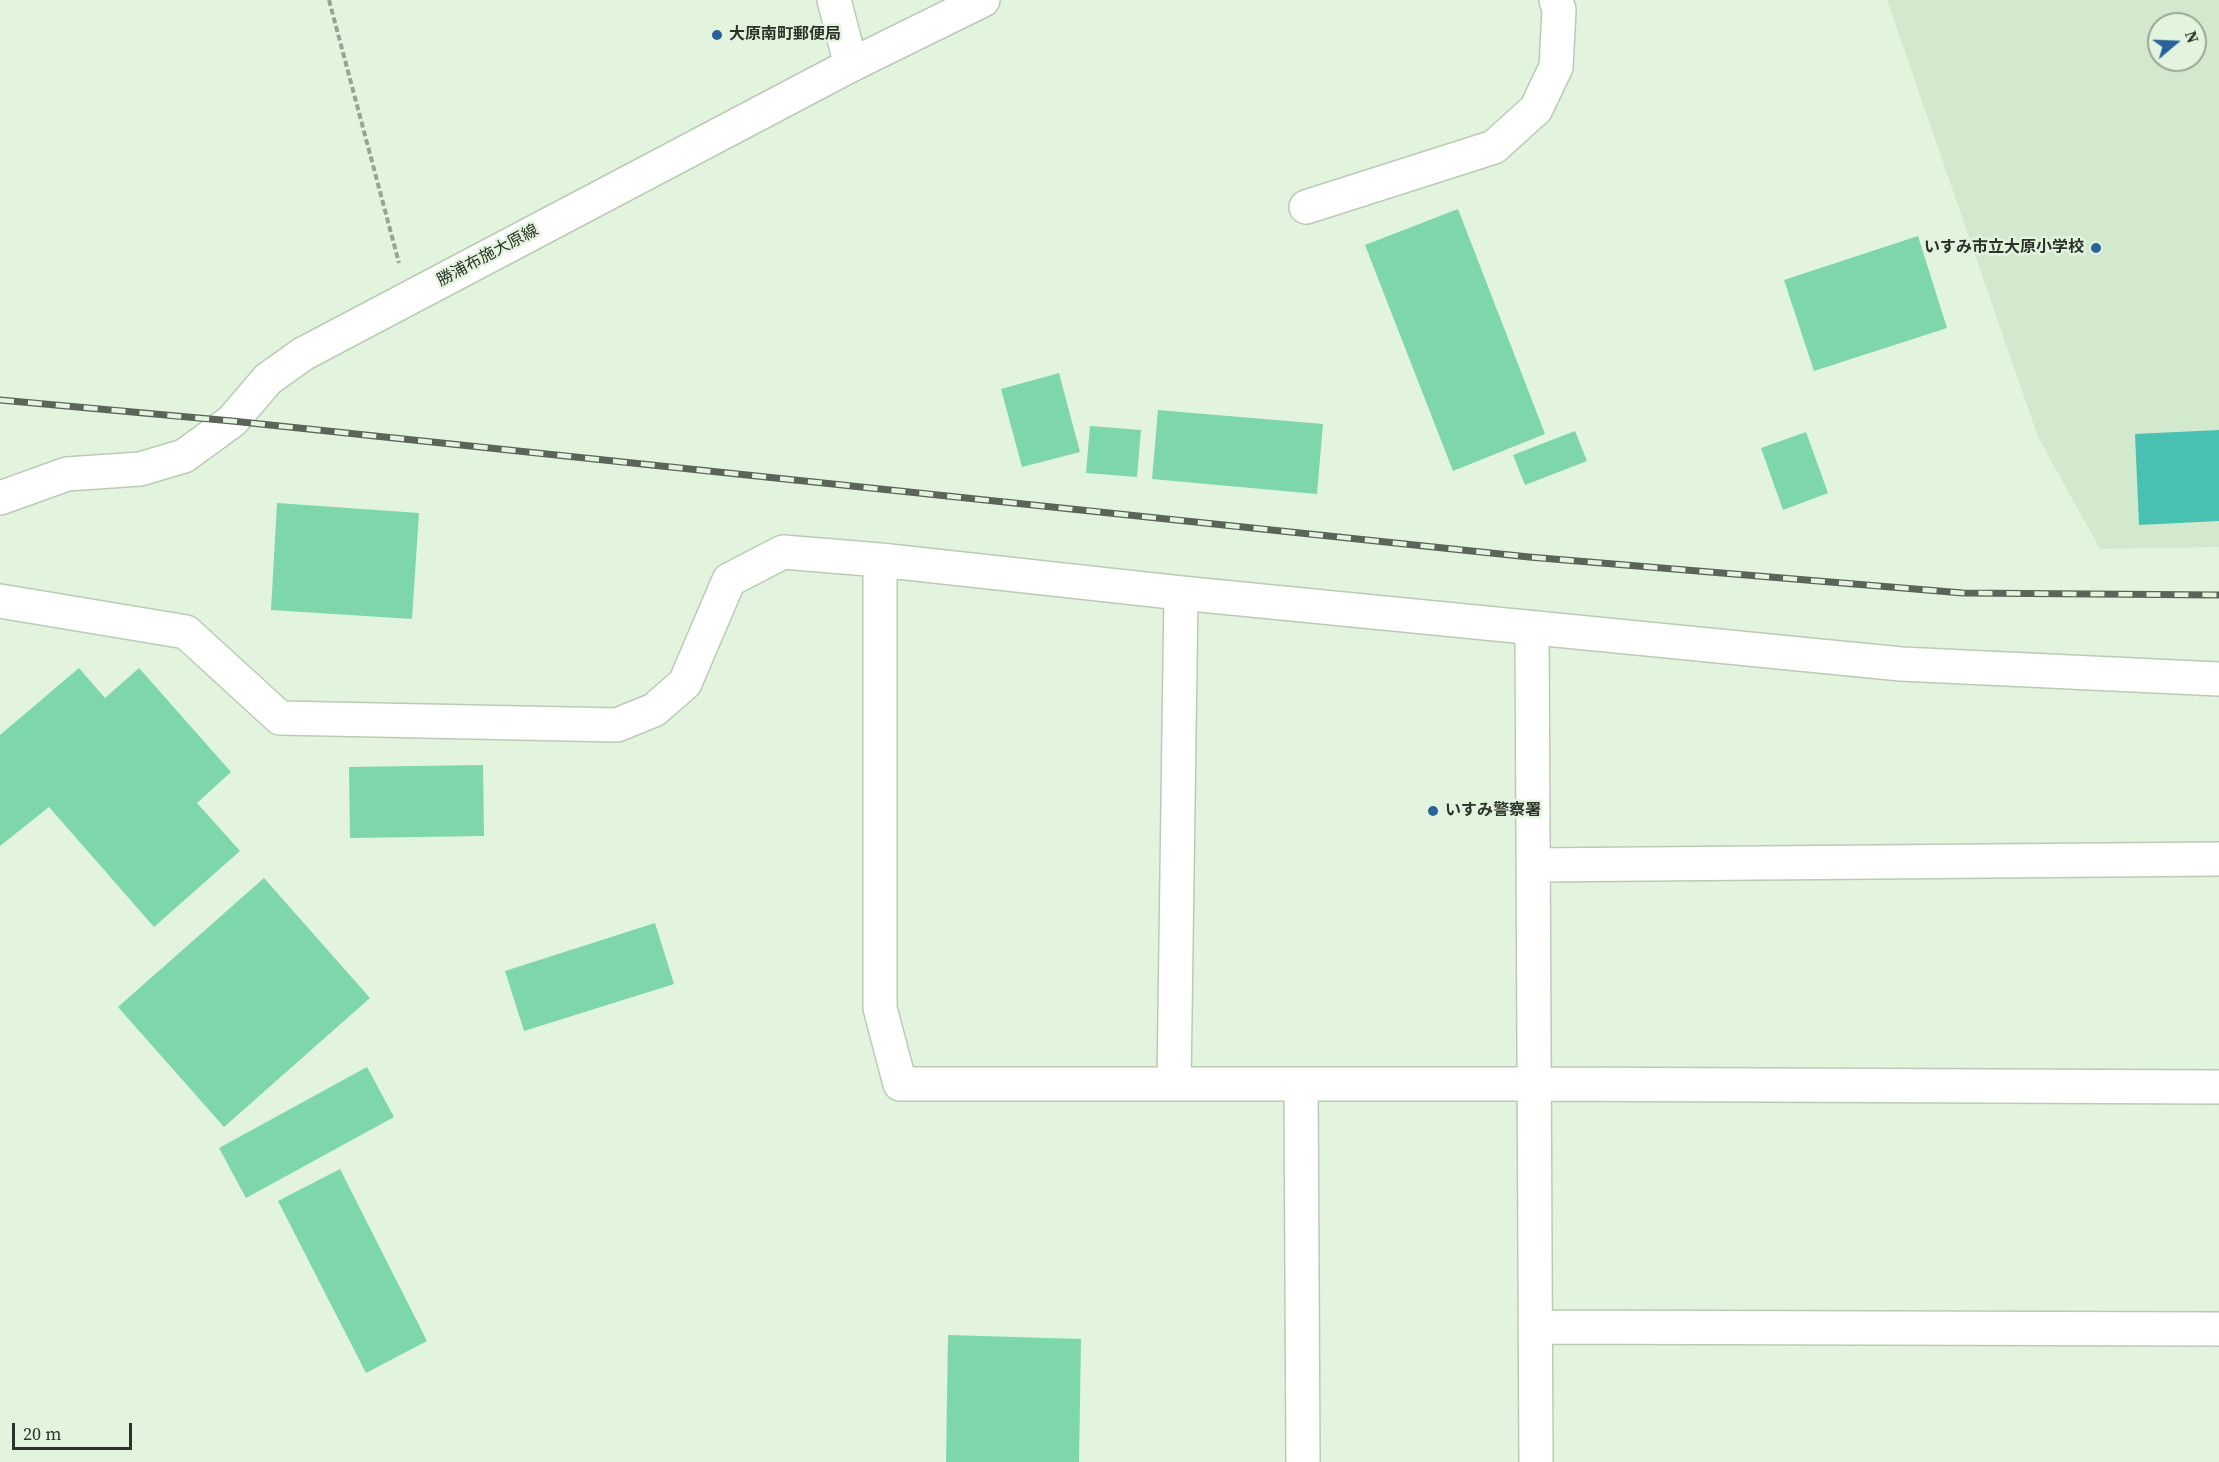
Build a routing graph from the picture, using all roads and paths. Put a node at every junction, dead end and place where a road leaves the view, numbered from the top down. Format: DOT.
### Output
graph roads {
  1 [pos="329,0"];
  2 [pos="834,0"];
  3 [pos="983,0"];
  4 [pos="1556,0"];
  5 [pos="851,64"];
  6 [pos="1306,207"];
  7 [pos="408,299"];
  8 [pos="0,498"];
  9 [pos="880,560"];
  10 [pos="1181,593"];
  11 [pos="0,601"];
  12 [pos="1532,628"];
  13 [pos="2219,679"];
  14 [pos="2219,859"];
  15 [pos="1533,866"];
  16 [pos="1174,1084"];
  17 [pos="1301,1084"];
  18 [pos="1534,1084"];
  19 [pos="2219,1087"];
  20 [pos="1535,1327"];
  21 [pos="2219,1329"];
  22 [pos="1303,1462"];
  23 [pos="1536,1462"];
  1 -- 7 [label="path"];
  2 -- 5 [label="street"];
  3 -- 5 [label="street, 勝浦布施大原線"];
  4 -- 6 [label="street"];
  5 -- 7 [label="street, 勝浦布施大原線"];
  7 -- 8 [label="street, 勝浦布施大原線"];
  9 -- 10 [label="street"];
  9 -- 11 [label="street"];
  9 -- 16 [label="street"];
  10 -- 12 [label="street"];
  10 -- 16 [label="street"];
  12 -- 13 [label="street"];
  12 -- 15 [label="street"];
  14 -- 15 [label="street"];
  15 -- 18 [label="street"];
  16 -- 17 [label="street"];
  17 -- 18 [label="street"];
  17 -- 22 [label="street"];
  18 -- 19 [label="street"];
  18 -- 20 [label="street"];
  20 -- 21 [label="street"];
  20 -- 23 [label="street"];
}
